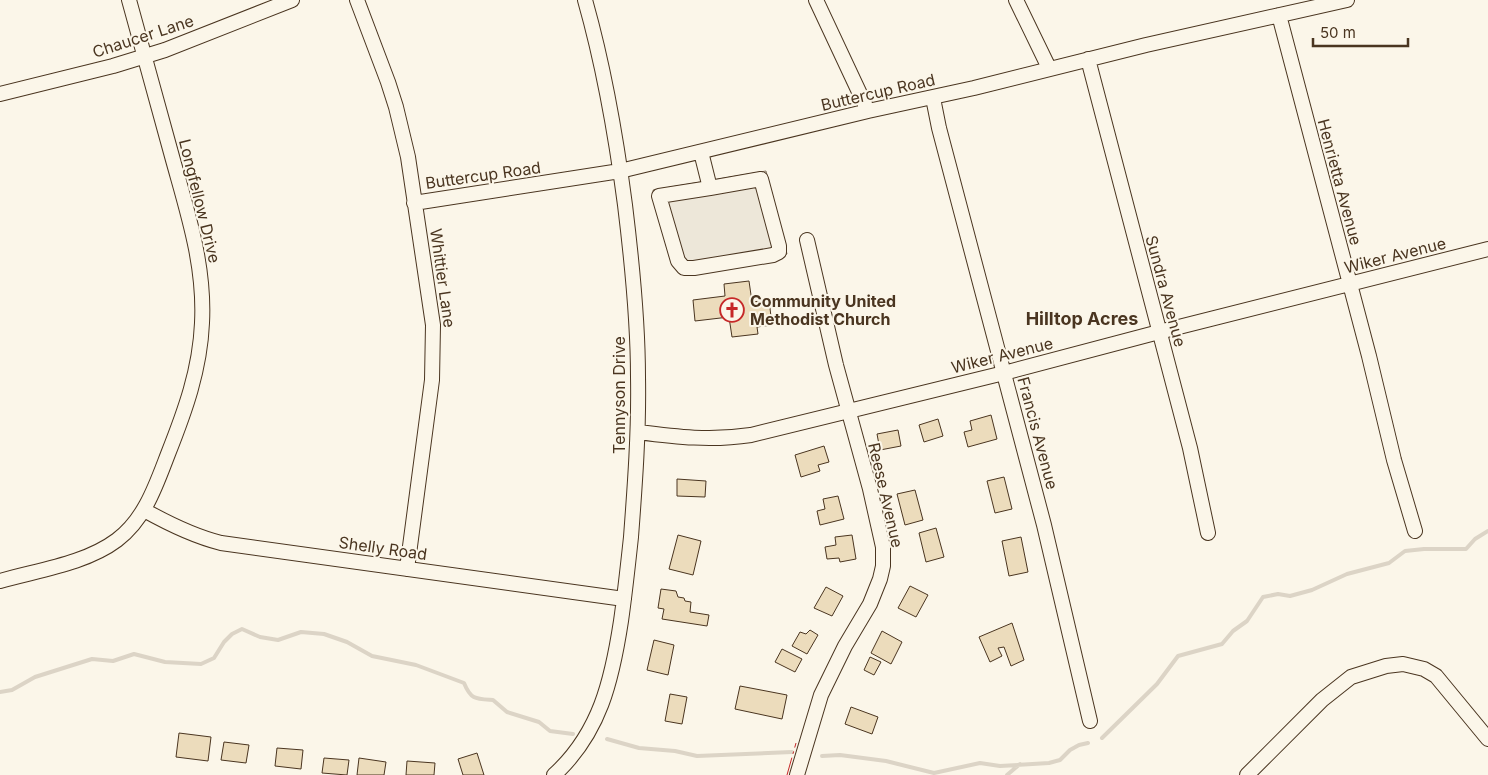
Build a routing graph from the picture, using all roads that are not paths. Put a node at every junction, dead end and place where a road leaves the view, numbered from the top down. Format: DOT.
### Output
graph roads {
  1 [pos="129,0"];
  2 [pos="292,0"];
  3 [pos="357,0"];
  4 [pos="585,0"];
  5 [pos="816,0"];
  6 [pos="1016,0"];
  7 [pos="1347,0"];
  8 [pos="1279,15"];
  9 [pos="145,56"];
  10 [pos="1088,59"];
  11 [pos="1049,68"];
  12 [pos="0,94"];
  13 [pos="933,98"];
  14 [pos="868,111"];
  15 [pos="701,152"];
  16 [pos="620,171"];
  17 [pos="710,188"];
  18 [pos="414,203"];
  19 [pos="807,240"];
  20 [pos="1488,249"];
  21 [pos="1350,284"];
  22 [pos="1159,332"];
  23 [pos="1004,373"];
  24 [pos="848,411"];
  25 [pos="638,432"];
  26 [pos="144,510"];
  27 [pos="1415,531"];
  28 [pos="1208,533"];
  29 [pos="407,569"];
  30 [pos="0,580"];
  31 [pos="624,599"];
  32 [pos="1090,721"];
  33 [pos="1488,739"];
  34 [pos="554,775"];
  35 [pos="797,775"];
  36 [pos="1247,775"];
  1 -- 9 [label="street, Longfellow Drive"];
  2 -- 9 [label="street, Chaucer Lane"];
  3 -- 18 [label="street, Whittier Lane"];
  4 -- 16 [label="street, Tennyson Drive"];
  5 -- 14 [label="street"];
  6 -- 11 [label="street"];
  7 -- 8 [label="street, Buttercup Road"];
  8 -- 10 [label="street, Buttercup Road"];
  8 -- 21 [label="street, Henrietta Avenue"];
  9 -- 12 [label="street, Chaucer Lane"];
  9 -- 26 [label="street, Longfellow Drive"];
  10 -- 11 [label="street, Buttercup Road"];
  10 -- 22 [label="street, Sundra Avenue"];
  11 -- 13 [label="street, Buttercup Road"];
  13 -- 14 [label="street, Buttercup Road"];
  13 -- 23 [label="street, Francis Avenue"];
  14 -- 15 [label="street, Buttercup Road"];
  15 -- 16 [label="street, Buttercup Road"];
  15 -- 17 [label="street"];
  16 -- 18 [label="street, Buttercup Road"];
  16 -- 25 [label="street, Tennyson Drive"];
  17 -- 17 [label="street"];
  18 -- 29 [label="street, Whittier Lane"];
  19 -- 24 [label="street, Reese Avenue"];
  20 -- 21 [label="street, Wiker Avenue"];
  21 -- 22 [label="street, Wiker Avenue"];
  21 -- 27 [label="street, Henrietta Avenue"];
  22 -- 23 [label="street, Wiker Avenue"];
  22 -- 28 [label="street, Sundra Avenue"];
  23 -- 24 [label="street, Wiker Avenue"];
  23 -- 32 [label="street, Francis Avenue"];
  24 -- 25 [label="street, Wiker Avenue"];
  24 -- 35 [label="street, Reese Avenue"];
  25 -- 31 [label="street, Tennyson Drive"];
  26 -- 29 [label="street, Shelly Road"];
  26 -- 30 [label="street, Longfellow Drive"];
  29 -- 31 [label="street, Shelly Road"];
  31 -- 34 [label="street, Tennyson Drive"];
  33 -- 36 [label="street"];
}
